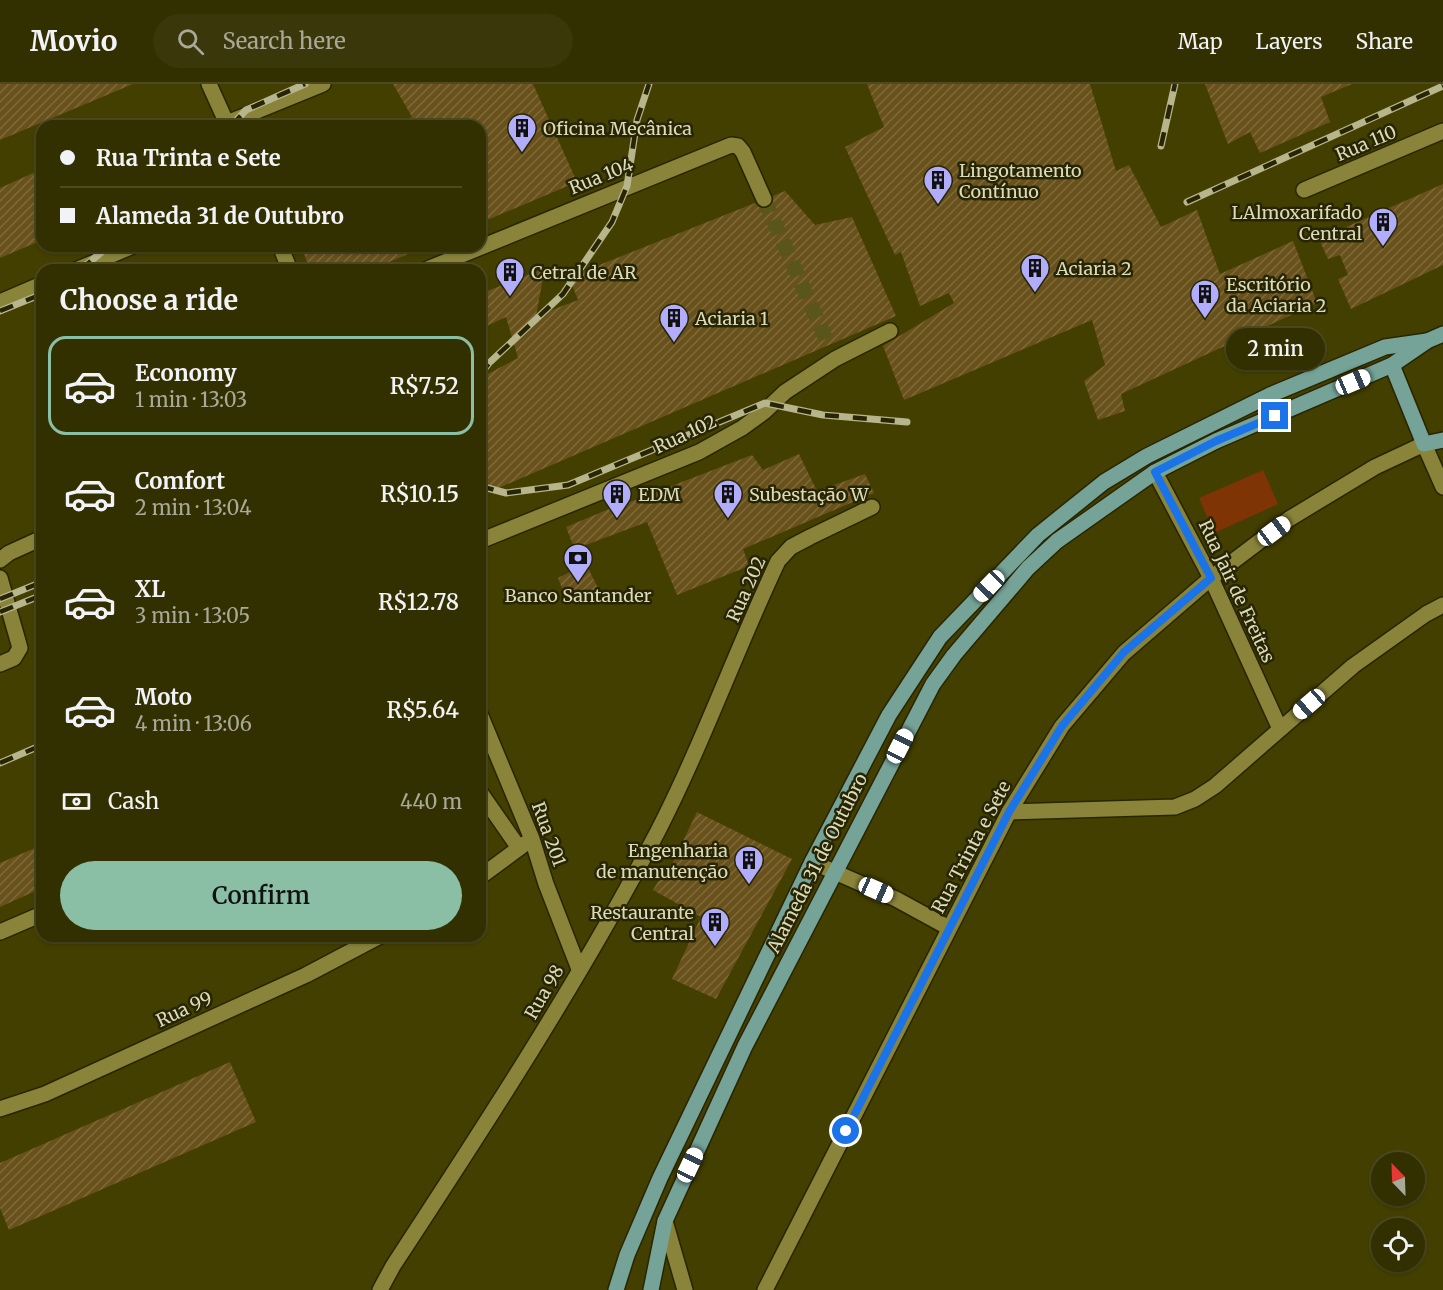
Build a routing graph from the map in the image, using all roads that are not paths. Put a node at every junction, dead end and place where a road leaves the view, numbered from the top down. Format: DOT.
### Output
graph roads {
  1 [pos="209,84"];
  2 [pos="323,84"];
  3 [pos="225,120"];
  4 [pos="239,120"];
  5 [pos="1443,131"];
  6 [pos="1304,190"];
  7 [pos="764,199"];
  8 [pos="486,245"];
  9 [pos="119,252"];
  10 [pos="469,252"];
  11 [pos="90,264"];
  12 [pos="440,264"];
  13 [pos="36,287"];
  14 [pos="0,302"];
  15 [pos="890,331"];
  16 [pos="1443,334"];
  17 [pos="1427,341"];
  18 [pos="1392,366"];
  19 [pos="1443,440"];
  20 [pos="1424,444"];
  21 [pos="1155,472"];
  22 [pos="1443,487"];
  23 [pos="872,507"];
  24 [pos="1038,535"];
  25 [pos="486,539"];
  26 [pos="36,541"];
  27 [pos="1050,547"];
  28 [pos="0,560"];
  29 [pos="0,578"];
  30 [pos="1211,578"];
  31 [pos="1443,605"];
  32 [pos="0,664"];
  33 [pos="719,700"];
  34 [pos="1280,729"];
  35 [pos="486,731"];
  36 [pos="486,799"];
  37 [pos="1009,812"];
  38 [pos="525,844"];
  39 [pos="812,862"];
  40 [pos="834,872"];
  41 [pos="486,873"];
  42 [pos="36,917"];
  43 [pos="949,928"];
  44 [pos="0,932"];
  45 [pos="369,942"];
  46 [pos="579,969"];
  47 [pos="0,1108"];
  48 [pos="665,1221"];
  49 [pos="380,1290"];
  50 [pos="616,1290"];
  51 [pos="651,1290"];
  52 [pos="685,1290"];
  53 [pos="765,1290"];
  1 -- 3 [label="street"];
  2 -- 4 [label="street"];
  5 -- 6 [label="street, Rua 110"];
  7 -- 8 [label="street, Rua 104"];
  9 -- 11 [label="street"];
  10 -- 12 [label="street, Rua 104"];
  13 -- 14 [label="street"];
  15 -- 25 [label="street, Rua 102"];
  16 -- 17 [label="main road"];
  17 -- 18 [label="main road, Alameda 31 de Outubro"];
  17 -- 24 [label="main road"];
  18 -- 20 [label="main road"];
  18 -- 21 [label="main road, Alameda 31 de Outubro"];
  19 -- 20 [label="main road, Rua Trinta e Sete"];
  20 -- 22 [label="street"];
  20 -- 30 [label="street, Rua Trinta e Sete"];
  21 -- 27 [label="main road, Alameda 31 de Outubro"];
  21 -- 30 [label="street, Rua Jair de Freitas"];
  23 -- 33 [label="street, Rua 202"];
  24 -- 27 [label="main road"];
  24 -- 39 [label="main road"];
  26 -- 28 [label="street"];
  27 -- 40 [label="main road, Alameda 31 de Outubro"];
  29 -- 32 [label="street"];
  30 -- 34 [label="street, Rua Jair de Freitas"];
  30 -- 37 [label="street, Rua Trinta e Sete"];
  31 -- 34 [label="street"];
  33 -- 46 [label="street, Rua 98"];
  34 -- 37 [label="street"];
  35 -- 38 [label="street, Rua 201"];
  36 -- 38 [label="street"];
  37 -- 43 [label="street, Rua Trinta e Sete"];
  38 -- 41 [label="street"];
  38 -- 46 [label="street, Rua 201"];
  39 -- 40 [label="street"];
  39 -- 50 [label="main road"];
  40 -- 43 [label="street"];
  40 -- 48 [label="main road, Alameda 31 de Outubro"];
  42 -- 44 [label="street"];
  43 -- 53 [label="street, Rua Trinta e Sete"];
  45 -- 47 [label="street, Rua 99"];
  46 -- 49 [label="street, Rua 98"];
  48 -- 51 [label="main road, Alameda 31 de Outubro"];
  48 -- 52 [label="street"];
}
